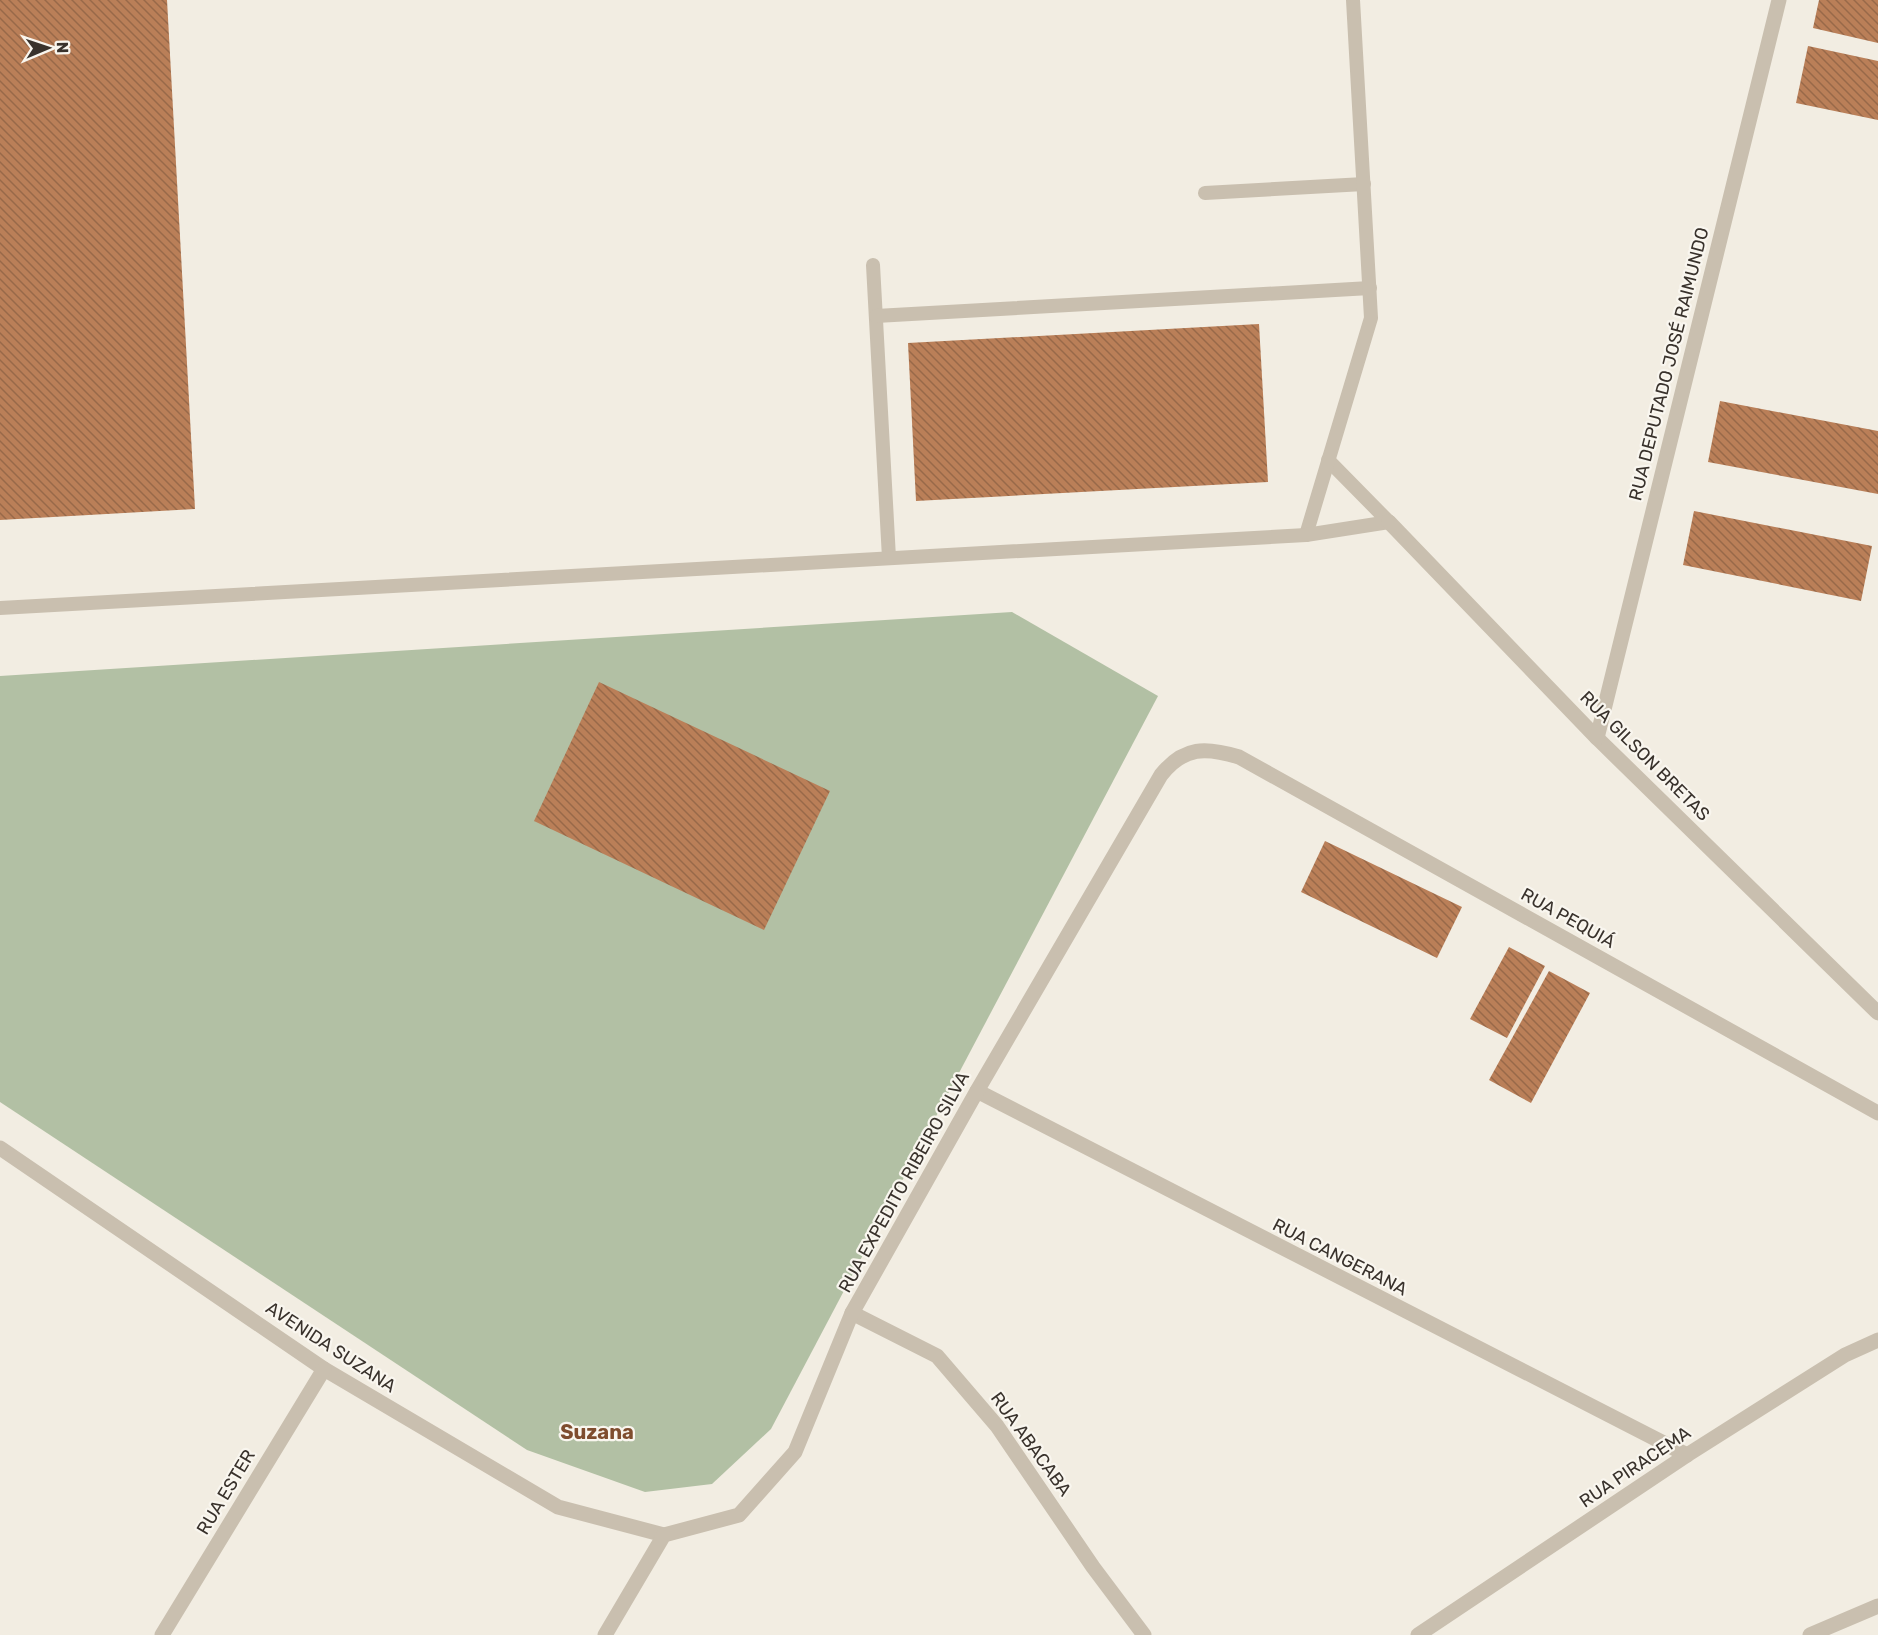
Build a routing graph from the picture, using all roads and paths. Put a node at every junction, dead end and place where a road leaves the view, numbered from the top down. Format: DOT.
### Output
graph roads {
  1 [pos="1353,0"];
  2 [pos="1779,0"];
  3 [pos="1364,184"];
  4 [pos="1205,193"];
  5 [pos="873,265"];
  6 [pos="1370,288"];
  7 [pos="876,316"];
  8 [pos="1328,460"];
  9 [pos="1389,522"];
  10 [pos="1306,535"];
  11 [pos="889,558"];
  12 [pos="0,608"];
  13 [pos="1597,738"];
  14 [pos="1239,757"];
  15 [pos="1878,1013"];
  16 [pos="977,1091"];
  17 [pos="1878,1113"];
  18 [pos="0,1148"];
  19 [pos="852,1313"];
  20 [pos="1878,1340"];
  21 [pos="324,1369"];
  22 [pos="1687,1455"];
  23 [pos="664,1535"];
  24 [pos="1878,1606"];
  25 [pos="1441,1627"];
  26 [pos="162,1635"];
  27 [pos="605,1635"];
  28 [pos="1144,1635"];
  29 [pos="1418,1635"];
  30 [pos="1810,1635"];
  1 -- 3 [label="lane"];
  2 -- 13 [label="street, RUA DEPUTADO JOSÉ RAIMUNDO"];
  3 -- 4 [label="lane"];
  3 -- 6 [label="lane"];
  5 -- 7 [label="lane"];
  6 -- 7 [label="lane"];
  6 -- 8 [label="lane"];
  7 -- 11 [label="lane"];
  8 -- 9 [label="lane"];
  8 -- 10 [label="lane"];
  9 -- 10 [label="lane"];
  9 -- 13 [label="street, RUA GILSON BRETAS"];
  10 -- 11 [label="lane"];
  11 -- 12 [label="lane"];
  13 -- 15 [label="street, RUA GILSON BRETAS"];
  14 -- 16 [label="street, RUA EXPEDITO RIBEIRO SILVA"];
  14 -- 17 [label="street, RUA PEQUIÁ"];
  16 -- 19 [label="street, RUA EXPEDITO RIBEIRO SILVA"];
  16 -- 22 [label="street, RUA CANGERANA"];
  18 -- 21 [label="street, AVENIDA SUZANA"];
  19 -- 23 [label="street, RUA EXPEDITO RIBEIRO SILVA"];
  19 -- 28 [label="street, RUA ABACABA"];
  20 -- 22 [label="street, RUA PIRACEMA"];
  21 -- 23 [label="street, AVENIDA SUZANA"];
  21 -- 26 [label="street, RUA ESTER"];
  22 -- 25 [label="street, RUA PIRACEMA"];
  23 -- 27 [label="street"];
  24 -- 30 [label="street"];
  25 -- 29 [label="street, RUA PIRACEMA"];
}
